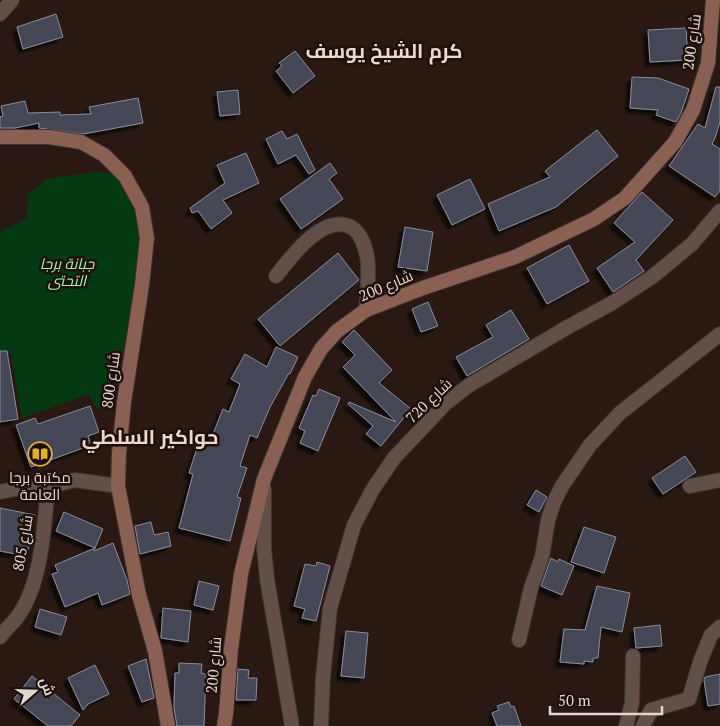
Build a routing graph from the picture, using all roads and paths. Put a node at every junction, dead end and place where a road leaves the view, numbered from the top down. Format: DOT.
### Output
graph roads {
  1 [pos="12,0"];
  2 [pos="713,0"];
  3 [pos="0,14"];
  4 [pos="0,136"];
  5 [pos="720,211"];
  6 [pos="276,276"];
  7 [pos="366,310"];
  8 [pos="720,334"];
  9 [pos="264,480"];
  10 [pos="720,480"];
  11 [pos="118,486"];
  12 [pos="690,486"];
  13 [pos="48,487"];
  14 [pos="0,492"];
  15 [pos="720,627"];
  16 [pos="0,636"];
  17 [pos="519,640"];
  18 [pos="633,656"];
  19 [pos="168,726"];
  20 [pos="224,726"];
  21 [pos="292,726"];
  22 [pos="321,726"];
  23 [pos="626,726"];
  24 [pos="643,726"];
  1 -- 3 [label="street"];
  2 -- 7 [label="main road, شارع 200"];
  4 -- 11 [label="main road, شارع 800"];
  5 -- 22 [label="street, شارع 720"];
  6 -- 7 [label="street"];
  7 -- 9 [label="main road, شارع 200"];
  8 -- 17 [label="street"];
  9 -- 20 [label="main road, شارع 200"];
  9 -- 21 [label="street"];
  10 -- 12 [label="street"];
  11 -- 13 [label="street"];
  11 -- 19 [label="main road, شارع 800"];
  13 -- 14 [label="street"];
  13 -- 16 [label="street, شارع 805"];
  15 -- 24 [label="street"];
  18 -- 23 [label="street"];
}
